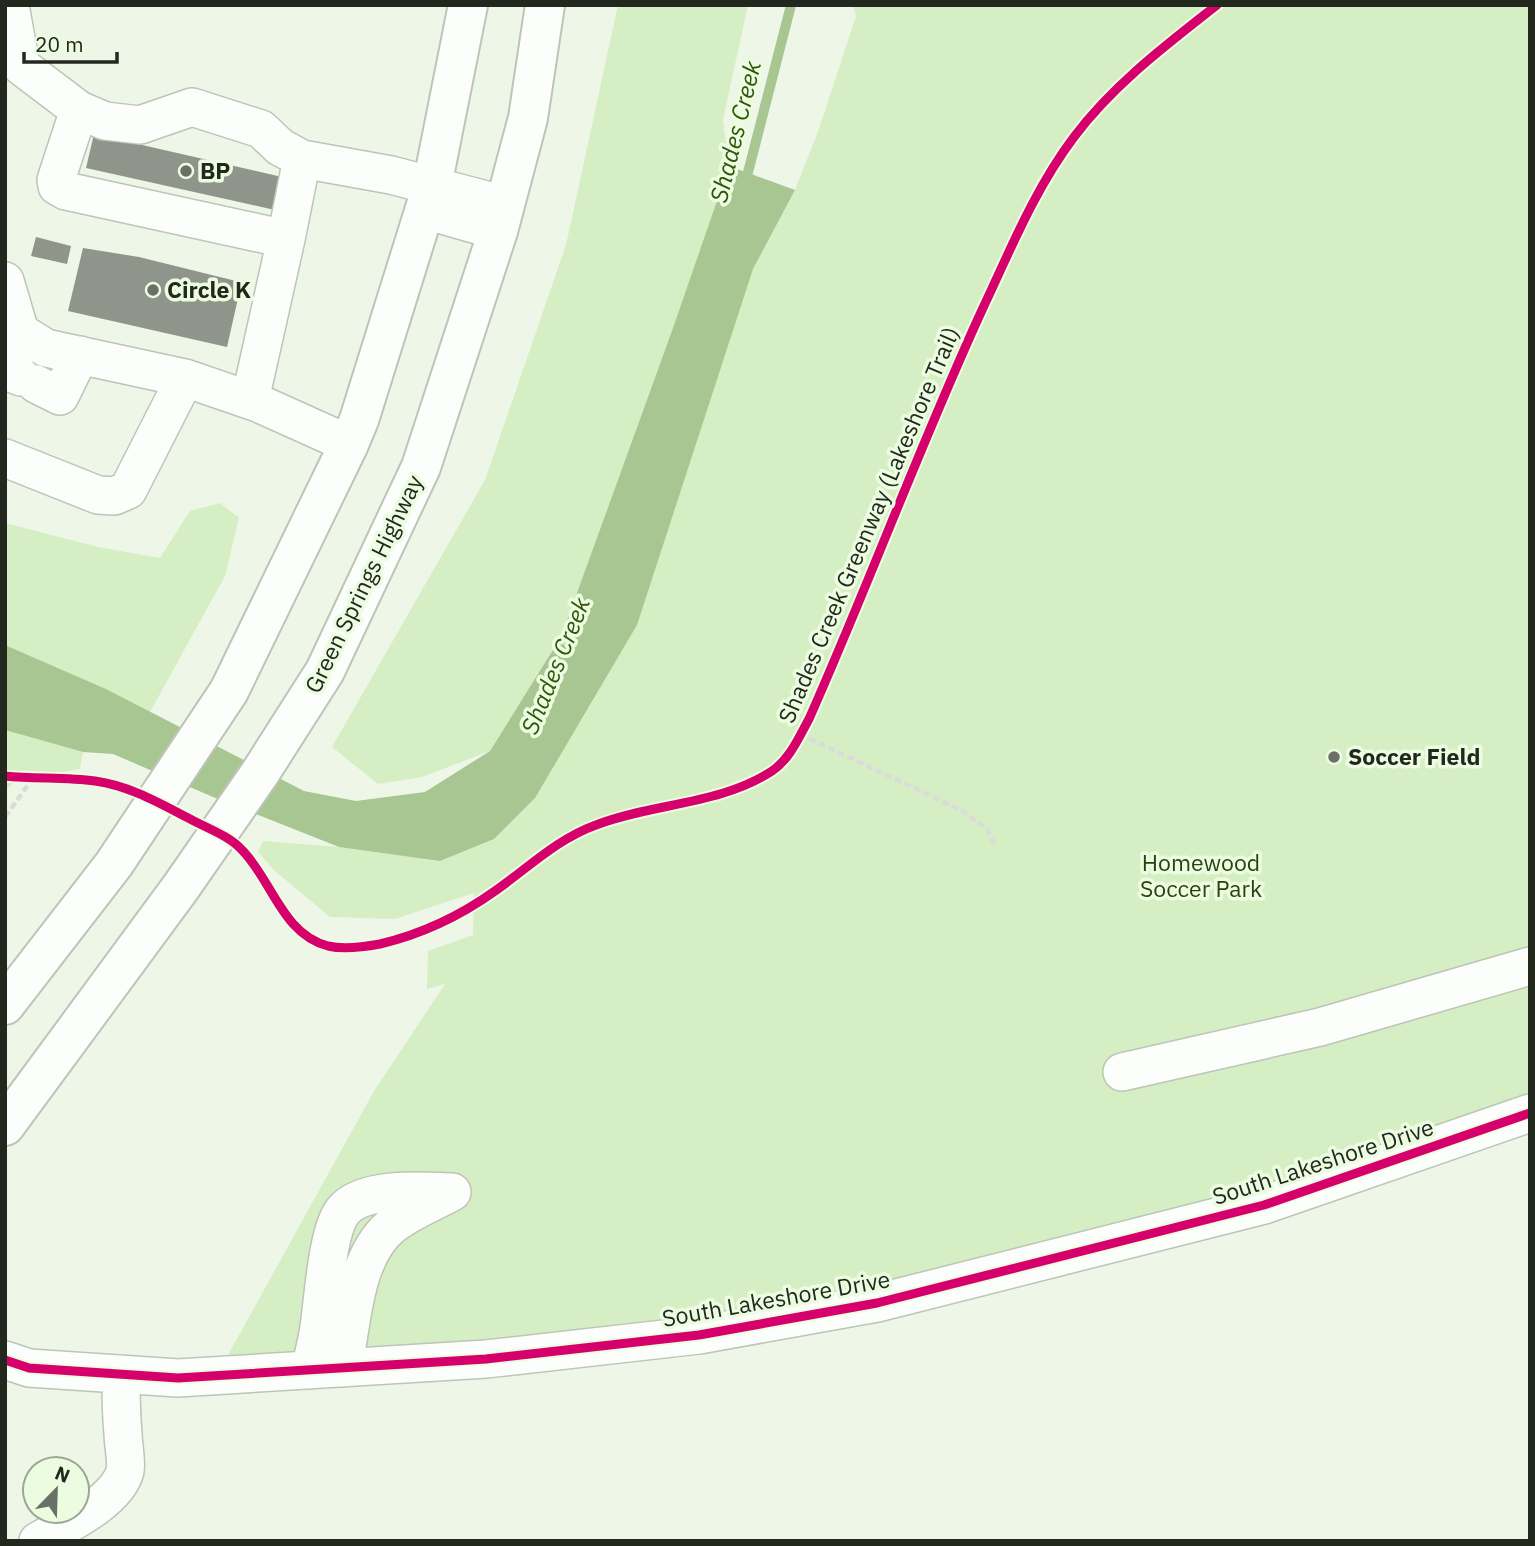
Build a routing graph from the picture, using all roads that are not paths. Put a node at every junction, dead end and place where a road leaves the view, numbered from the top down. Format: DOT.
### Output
graph roads {
  1 [pos="10,5"];
  2 [pos="468,5"];
  3 [pos="545,5"];
  4 [pos="13,68"];
  5 [pos="79,110"];
  6 [pos="302,159"];
  7 [pos="428,198"];
  8 [pos="502,218"];
  9 [pos="286,239"];
  10 [pos="5,281"];
  11 [pos="20,332"];
  12 [pos="80,355"];
  13 [pos="185,378"];
  14 [pos="250,400"];
  15 [pos="349,444"];
  16 [pos="5,458"];
  17 [pos="1530,966"];
  18 [pos="5,1005"];
  19 [pos="1122,1072"];
  20 [pos="1530,1114"];
  21 [pos="5,1126"];
  22 [pos="5,1360"];
  23 [pos="326,1369"];
  24 [pos="121,1374"];
  25 [pos="38,1541"];
  1 -- 4 [label="street"];
  2 -- 7 [label="main road"];
  3 -- 8 [label="main road, Green Springs Highway"];
  4 -- 5 [label="street"];
  5 -- 6 [label="street"];
  5 -- 9 [label="street"];
  6 -- 7 [label="street"];
  6 -- 9 [label="street"];
  7 -- 8 [label="street"];
  7 -- 15 [label="main road"];
  8 -- 21 [label="main road, Green Springs Highway"];
  9 -- 14 [label="street"];
  10 -- 11 [label="street"];
  11 -- 12 [label="street"];
  11 -- 12 [label="street"];
  12 -- 13 [label="street"];
  13 -- 14 [label="street"];
  13 -- 16 [label="street"];
  14 -- 15 [label="street"];
  15 -- 18 [label="main road"];
  17 -- 19 [label="street"];
  20 -- 23 [label="street, South Lakeshore Drive"];
  22 -- 24 [label="street, South Lakeshore Drive"];
  23 -- 23 [label="street"];
  23 -- 24 [label="street, South Lakeshore Drive"];
  24 -- 25 [label="street"];
}
